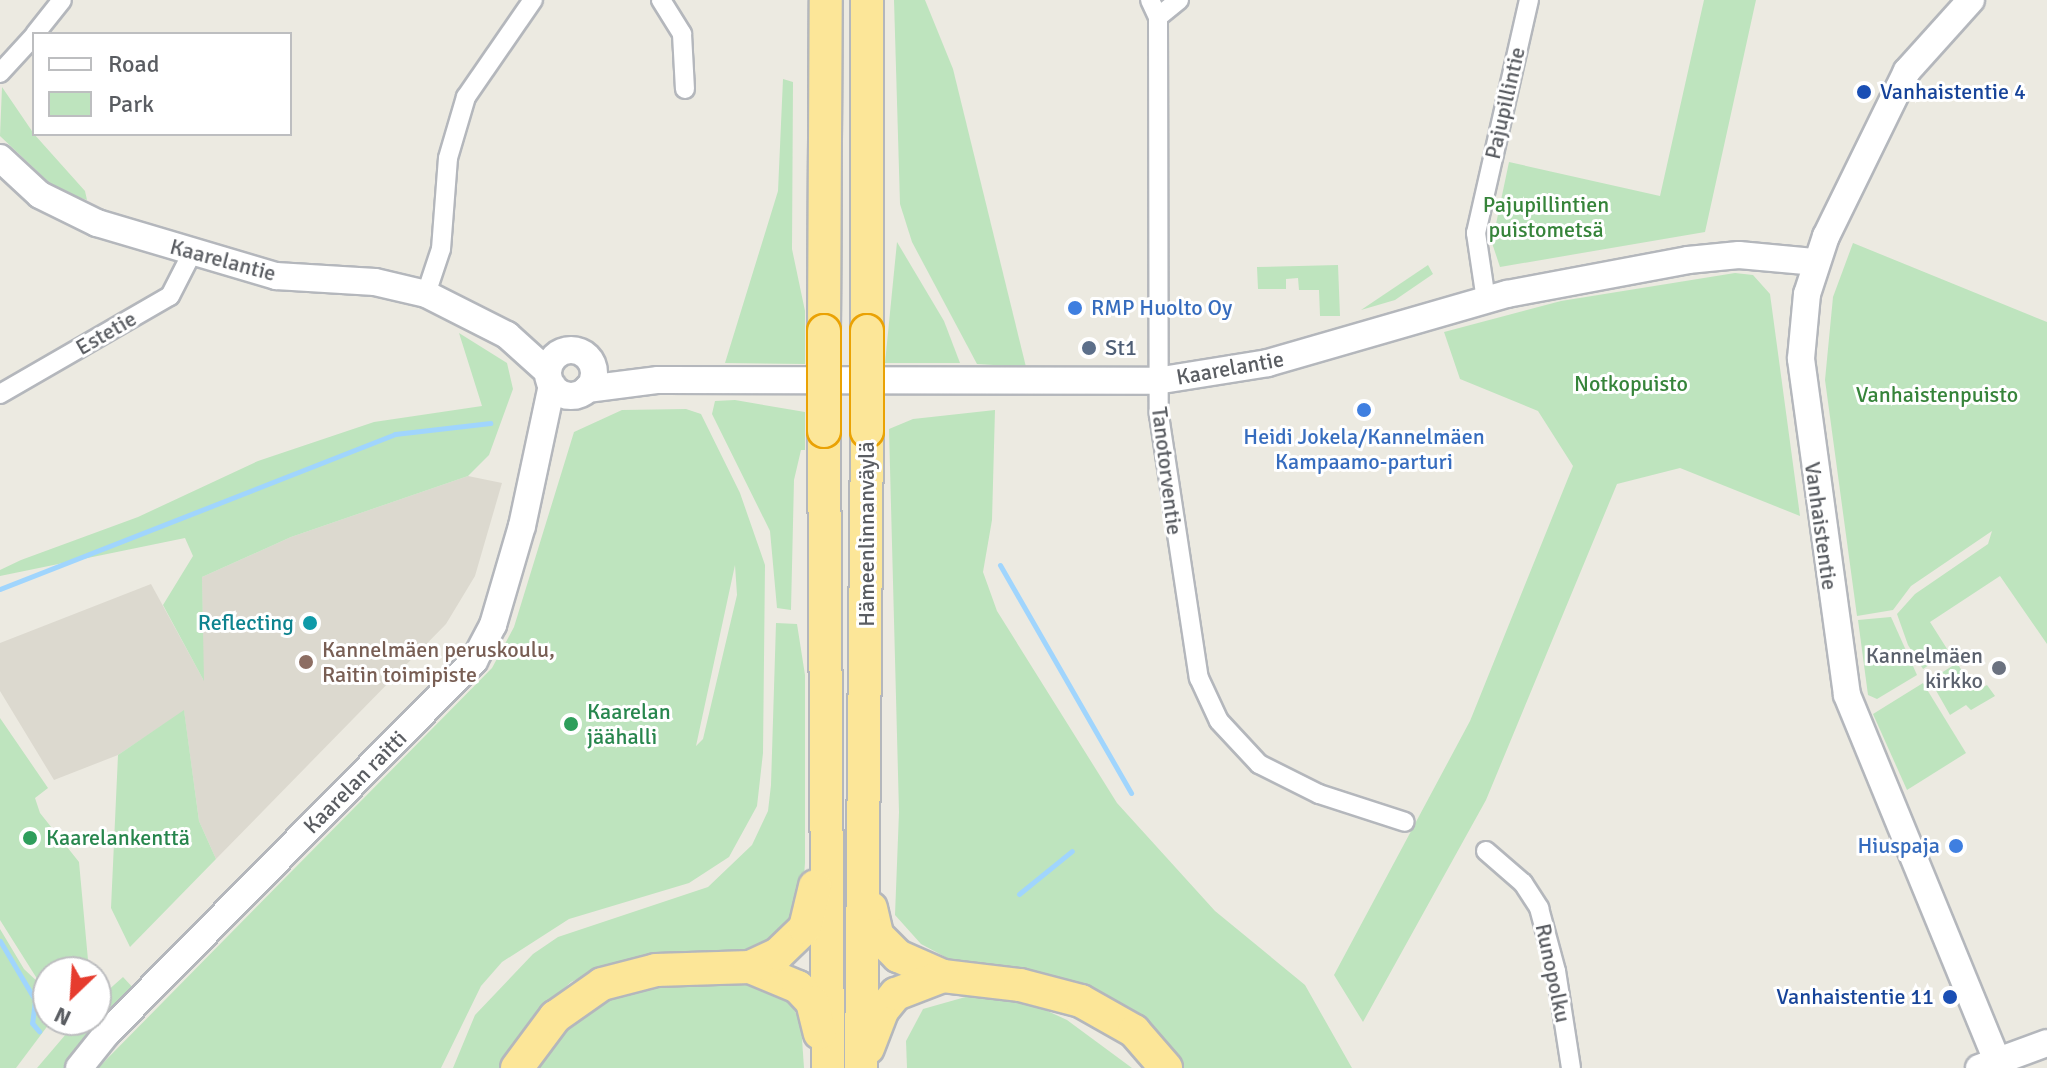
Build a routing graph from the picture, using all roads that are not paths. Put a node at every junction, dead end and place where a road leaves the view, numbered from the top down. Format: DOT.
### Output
graph roads {
  1 [pos="62,0"];
  2 [pos="533,0"];
  3 [pos="661,0"];
  4 [pos="826,0"];
  5 [pos="867,0"];
  6 [pos="1179,0"];
  7 [pos="1529,0"];
  8 [pos="1971,0"];
  9 [pos="1154,8"];
  10 [pos="37,32"];
  11 [pos="32,38"];
  12 [pos="0,73"];
  13 [pos="685,89"];
  14 [pos="0,158"];
  15 [pos="192,253"];
  16 [pos="1814,262"];
  17 [pos="426,294"];
  18 [pos="1486,300"];
  19 [pos="554,369"];
  20 [pos="1156,381"];
  21 [pos="586,383"];
  22 [pos="0,394"];
  23 [pos="543,445"];
  24 [pos="1405,822"];
  25 [pos="824,827"];
  26 [pos="1486,851"];
  27 [pos="866,890"];
  28 [pos="750,967"];
  29 [pos="943,976"];
  30 [pos="2047,1043"];
  31 [pos="828,1066"];
  32 [pos="1992,1066"];
  33 [pos="861,1067"];
  34 [pos="79,1068"];
  35 [pos="517,1068"];
  36 [pos="1166,1068"];
  37 [pos="1571,1068"];
  1 -- 10 [label="street"];
  2 -- 17 [label="street"];
  3 -- 13 [label="street"];
  4 -- 25 [label="highway, Hämeenlinnanväylä, bridge"];
  5 -- 27 [label="highway, Hämeenlinnanväylä, bridge"];
  6 -- 9 [label="street"];
  7 -- 18 [label="street, Pajupillintie"];
  8 -- 16 [label="main road, Vanhaistentie"];
  9 -- 20 [label="street, Tanotorventie"];
  11 -- 12 [label="street"];
  14 -- 15 [label="main road, Kaarelantie"];
  15 -- 17 [label="main road, Kaarelantie"];
  15 -- 22 [label="street, Estetie"];
  16 -- 18 [label="main road, Kaarelantie"];
  16 -- 32 [label="main road, Vanhaistentie"];
  17 -- 19 [label="main road, Kaarelantie"];
  18 -- 20 [label="main road, Kaarelantie"];
  19 -- 21 [label="main road"];
  19 -- 21 [label="main road"];
  19 -- 23 [label="main road, Kaarelan raitti"];
  20 -- 21 [label="main road, Kaarelantie"];
  20 -- 24 [label="street, Tanotorventie"];
  21 -- 23 [label="main road, Kaarelan raitti"];
  23 -- 34 [label="main road, Kaarelan raitti"];
  25 -- 28 [label="highway"];
  25 -- 31 [label="highway, Hämeenlinnanväylä"];
  26 -- 37 [label="street, Runopolku"];
  27 -- 29 [label="highway"];
  27 -- 33 [label="highway, Hämeenlinnanväylä"];
  28 -- 31 [label="highway"];
  28 -- 35 [label="highway"];
  29 -- 33 [label="highway"];
  29 -- 36 [label="highway"];
  30 -- 32 [label="main road"];
}
